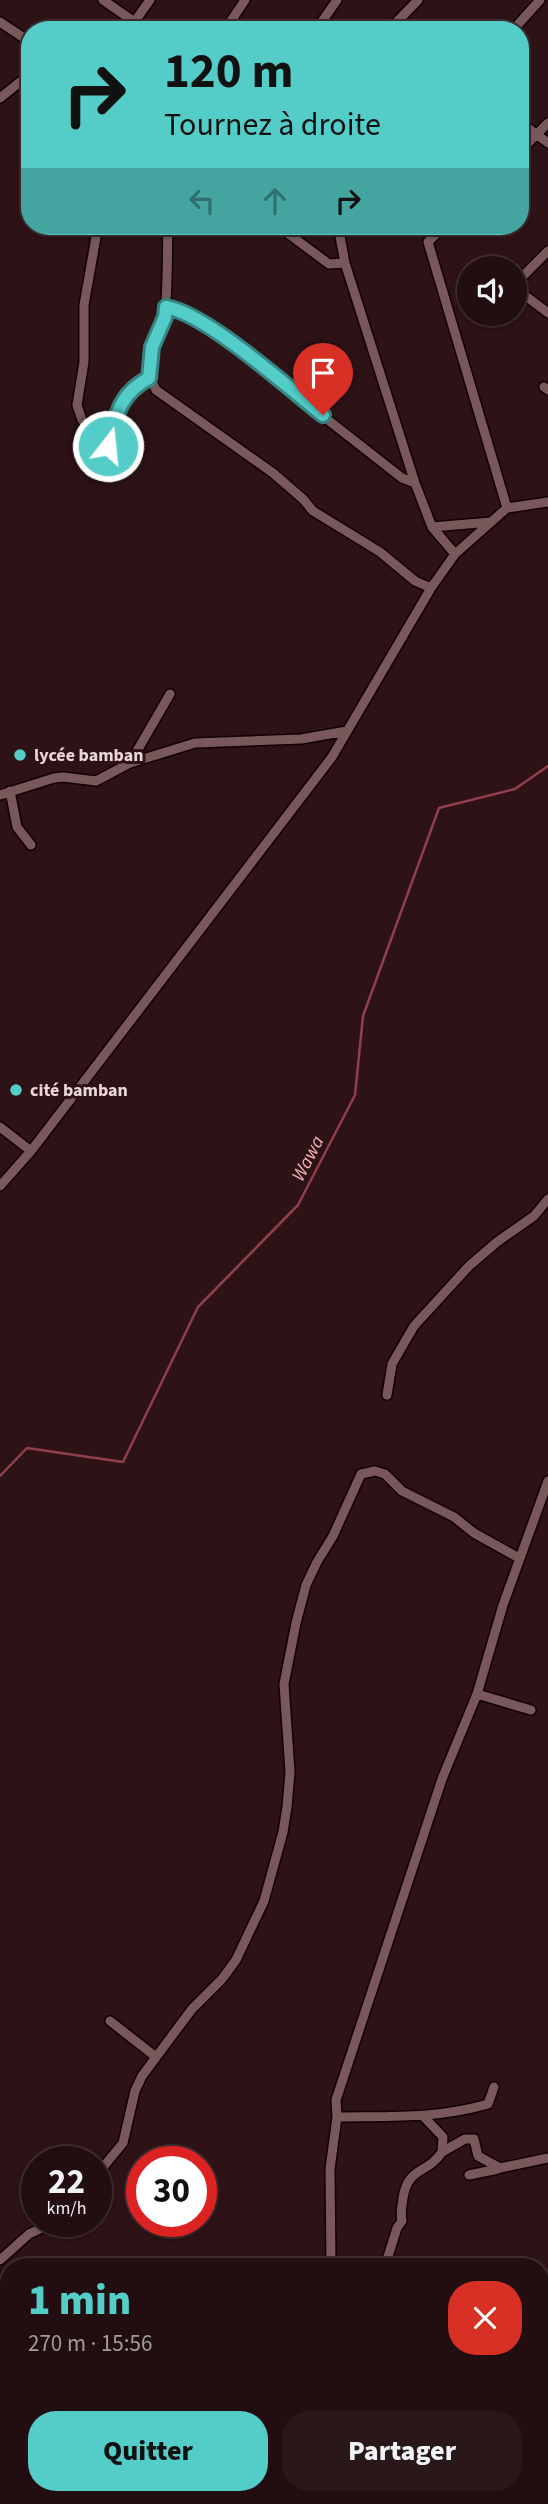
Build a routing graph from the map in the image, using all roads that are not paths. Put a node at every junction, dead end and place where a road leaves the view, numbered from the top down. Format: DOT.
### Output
graph roads {
  1 [pos="103,0"];
  2 [pos="150,0"];
  3 [pos="245,0"];
  4 [pos="337,0"];
  5 [pos="418,0"];
  6 [pos="540,0"];
  7 [pos="135,21"];
  8 [pos="231,21"];
  9 [pos="322,21"];
  10 [pos="400,21"];
  11 [pos="521,21"];
  12 [pos="0,22"];
  13 [pos="21,36"];
  14 [pos="21,81"];
  15 [pos="0,98"];
  16 [pos="548,123"];
  17 [pos="529,129"];
  18 [pos="536,135"];
  19 [pos="529,142"];
  20 [pos="548,143"];
  21 [pos="96,235"];
  22 [pos="168,235"];
  23 [pos="290,235"];
  24 [pos="340,235"];
  25 [pos="435,235"];
  26 [pos="548,251"];
  27 [pos="345,263"];
  28 [pos="527,273"];
  29 [pos="527,296"];
  30 [pos="166,307"];
  31 [pos="548,313"];
  32 [pos="149,378"];
  33 [pos="415,483"];
  34 [pos="548,502"];
  35 [pos="507,508"];
  36 [pos="491,522"];
  37 [pos="432,527"];
  38 [pos="455,554"];
  39 [pos="431,588"];
  40 [pos="170,694"];
  41 [pos="347,731"];
  42 [pos="130,762"];
  43 [pos="10,792"];
  44 [pos="0,795"];
  45 [pos="31,845"];
  46 [pos="0,1128"];
  47 [pos="31,1151"];
  48 [pos="0,1186"];
  49 [pos="548,1199"];
  50 [pos="387,1395"];
  51 [pos="548,1481"];
  52 [pos="520,1558"];
  53 [pos="477,1694"];
  54 [pos="531,1710"];
  55 [pos="110,2021"];
  56 [pos="156,2057"];
  57 [pos="494,2087"];
  58 [pos="337,2117"];
  59 [pos="424,2117"];
  60 [pos="442,2152"];
  61 [pos="112,2158"];
  62 [pos="548,2158"];
  63 [pos="500,2168"];
  64 [pos="469,2175"];
  65 [pos="26,2237"];
  66 [pos="2,2258"];
  67 [pos="331,2258"];
  68 [pos="388,2258"];
  1 -- 7 [label="street"];
  2 -- 7 [label="street"];
  3 -- 8 [label="street"];
  4 -- 9 [label="street"];
  5 -- 10 [label="street"];
  6 -- 11 [label="street"];
  12 -- 13 [label="street"];
  14 -- 15 [label="street"];
  16 -- 18 [label="street"];
  17 -- 18 [label="street"];
  18 -- 19 [label="street"];
  18 -- 20 [label="street"];
  21 -- 32 [label="street"];
  22 -- 30 [label="street"];
  23 -- 27 [label="street"];
  24 -- 27 [label="street"];
  25 -- 35 [label="street"];
  26 -- 28 [label="street"];
  27 -- 33 [label="street"];
  29 -- 31 [label="street"];
  30 -- 32 [label="street"];
  30 -- 33 [label="street"];
  32 -- 39 [label="street"];
  33 -- 37 [label="street"];
  34 -- 35 [label="street"];
  35 -- 36 [label="street"];
  36 -- 37 [label="street"];
  36 -- 38 [label="street"];
  37 -- 38 [label="street"];
  38 -- 39 [label="street"];
  39 -- 41 [label="street"];
  40 -- 42 [label="street"];
  41 -- 42 [label="street"];
  41 -- 47 [label="street"];
  42 -- 43 [label="street"];
  43 -- 44 [label="street"];
  43 -- 45 [label="street"];
  46 -- 47 [label="street"];
  47 -- 48 [label="street"];
  49 -- 50 [label="street"];
  51 -- 52 [label="street"];
  52 -- 53 [label="street"];
  52 -- 56 [label="street"];
  53 -- 54 [label="street"];
  53 -- 58 [label="street"];
  55 -- 56 [label="street"];
  56 -- 61 [label="street"];
  57 -- 59 [label="street"];
  58 -- 59 [label="street"];
  58 -- 67 [label="street"];
  59 -- 60 [label="street"];
  60 -- 63 [label="street"];
  60 -- 68 [label="street"];
  62 -- 63 [label="street"];
  63 -- 64 [label="street"];
  65 -- 66 [label="street"];
}
